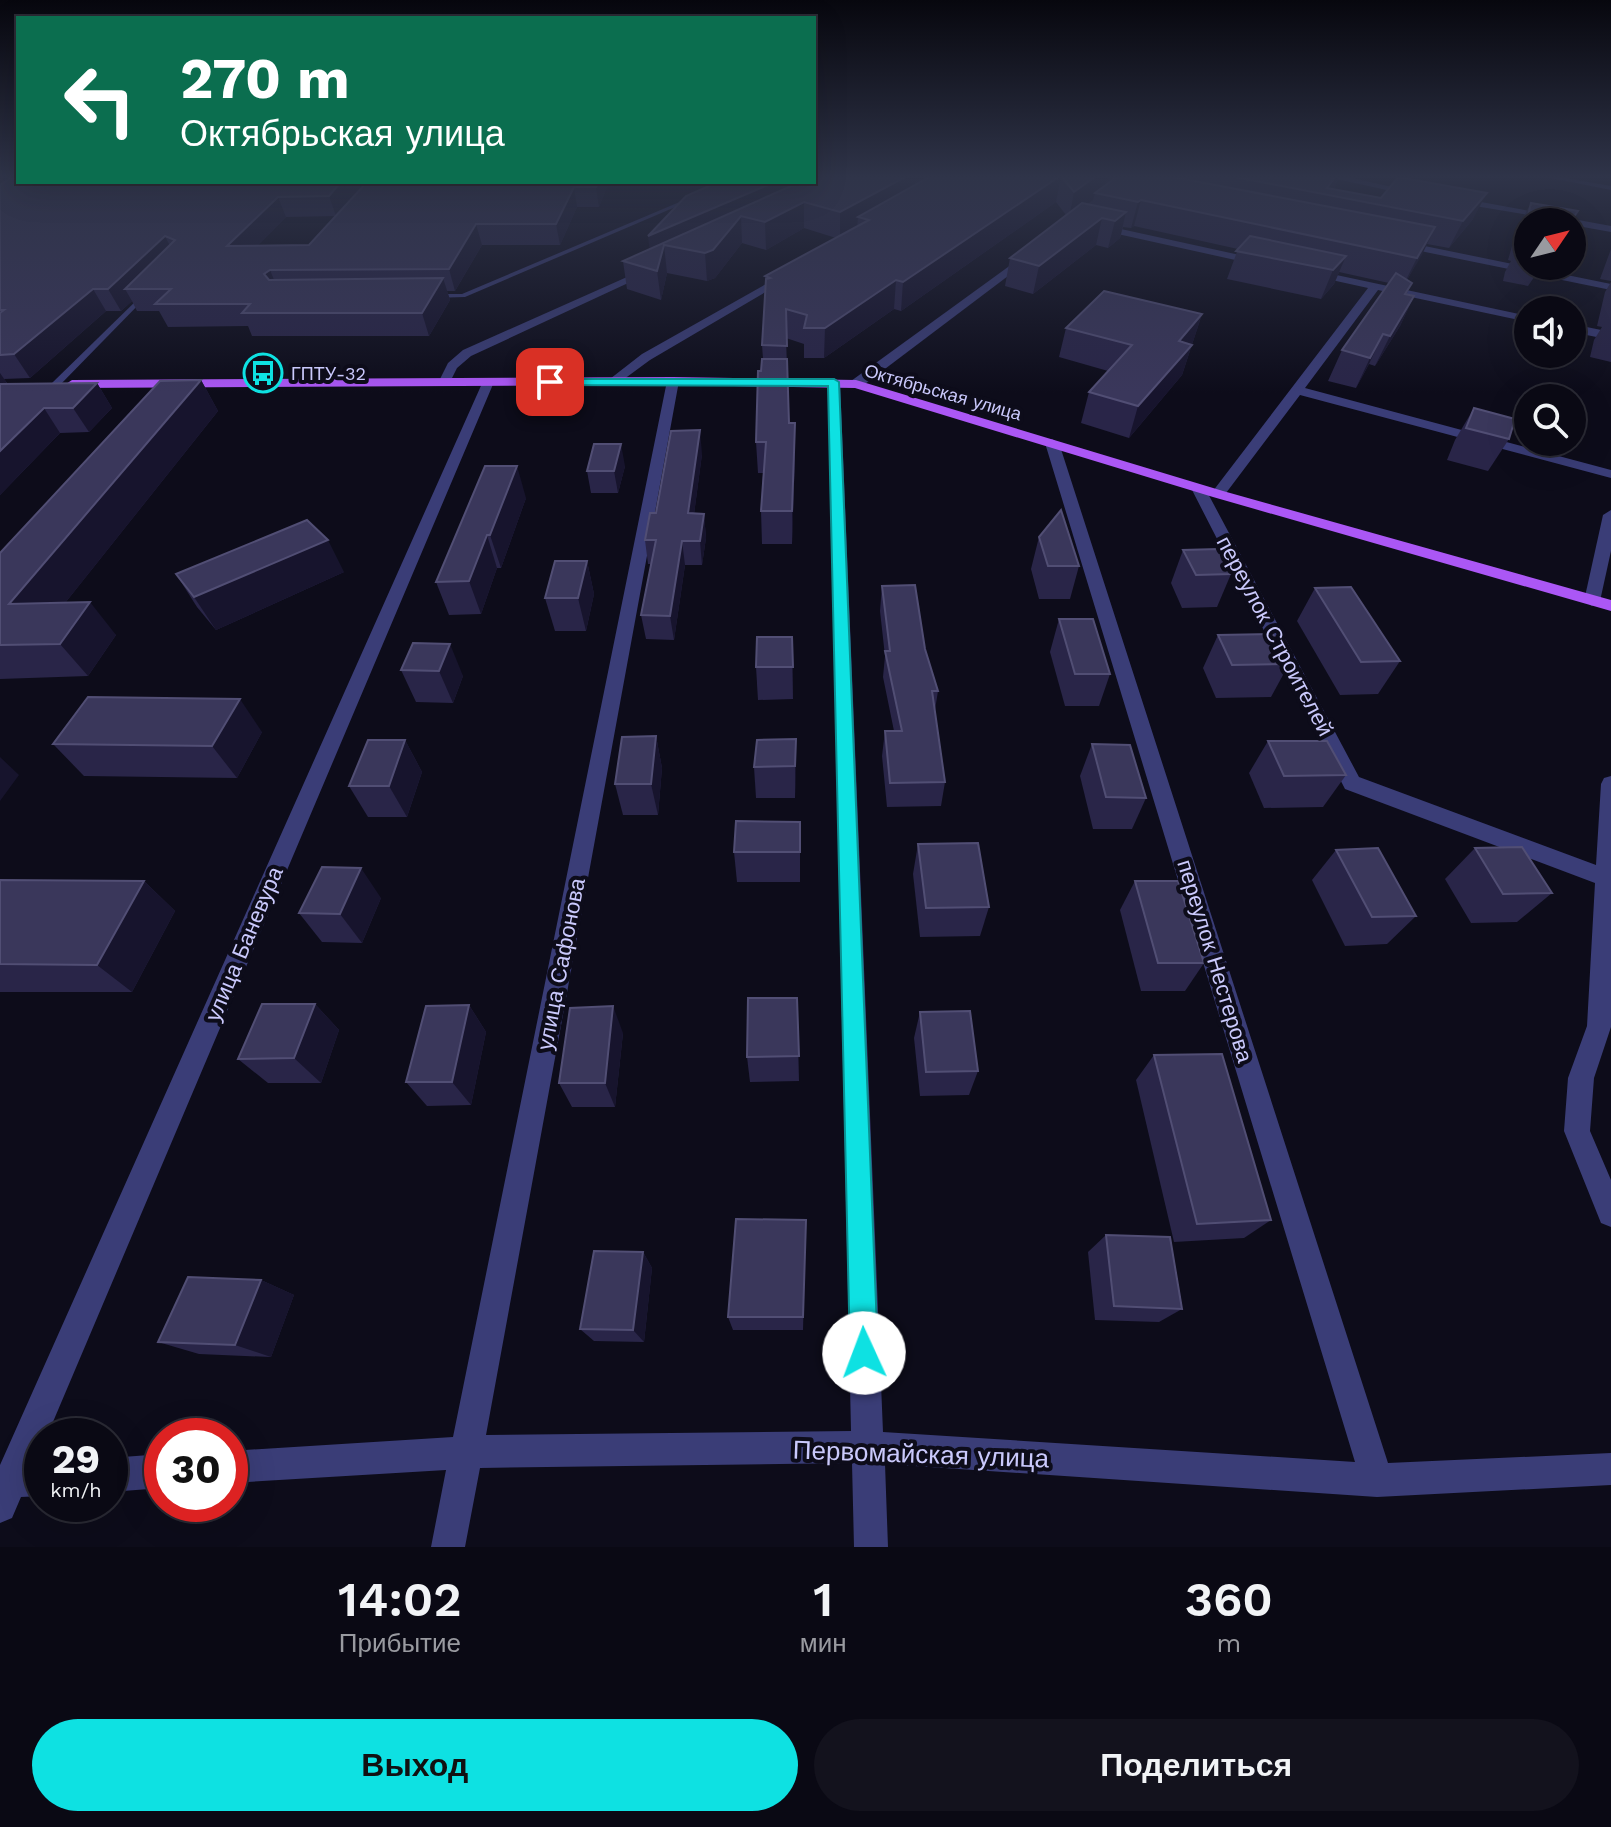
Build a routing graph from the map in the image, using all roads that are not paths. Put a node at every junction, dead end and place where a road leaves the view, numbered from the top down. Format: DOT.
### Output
graph roads {
  1 [pos="575,248"];
  2 [pos="1197,248"];
  3 [pos="1417,248"];
  4 [pos="1038,251"];
  5 [pos="1271,264"];
  6 [pos="654,268"];
  7 [pos="798,271"];
  8 [pos="1300,271"];
  9 [pos="1375,287"];
  10 [pos="1611,287"];
  11 [pos="148,292"];
  12 [pos="417,296"];
  13 [pos="1514,316"];
  14 [pos="1586,331"];
  15 [pos="1611,336"];
  16 [pos="673,381"];
  17 [pos="488,382"];
  18 [pos="612,382"];
  19 [pos="444,383"];
  20 [pos="845,383"];
  21 [pos="48,385"];
  22 [pos="1298,390"];
  23 [pos="1052,443"];
  24 [pos="1611,474"];
  25 [pos="1198,488"];
  26 [pos="1218,494"];
  27 [pos="1611,515"];
  28 [pos="1592,601"];
  29 [pos="1611,606"];
  30 [pos="1611,784"];
  31 [pos="1609,879"];
  32 [pos="1611,1213"];
  33 [pos="867,1447"];
  34 [pos="467,1452"];
  35 [pos="248,1466"];
  36 [pos="1611,1469"];
  37 [pos="1377,1480"];
  38 [pos="13,1487"];
  39 [pos="448,1547"];
  40 [pos="871,1547"];
  1 -- 12 [label="lane"];
  2 -- 5 [label="street"];
  3 -- 10 [label="street"];
  4 -- 20 [label="street"];
  6 -- 19 [label="street"];
  7 -- 18 [label="street"];
  8 -- 9 [label="street"];
  9 -- 13 [label="street"];
  9 -- 22 [label="street"];
  11 -- 21 [label="lane"];
  14 -- 15 [label="street"];
  16 -- 18 [label="main road, Октябрьская улица"];
  16 -- 20 [label="main road, Октябрьская улица"];
  16 -- 34 [label="street, улица Сафонова"];
  17 -- 18 [label="main road, Октябрьская улица"];
  17 -- 19 [label="main road, Октябрьская улица"];
  17 -- 38 [label="street, улица Баневура"];
  19 -- 21 [label="main road, Октябрьская улица"];
  20 -- 23 [label="main road, Октябрьская улица"];
  20 -- 33 [label="street"];
  22 -- 24 [label="street"];
  22 -- 26 [label="street"];
  23 -- 25 [label="main road, Октябрьская улица"];
  23 -- 37 [label="street, переулок Нестерова"];
  25 -- 26 [label="main road, Октябрьская улица"];
  25 -- 31 [label="street, переулок Строителей"];
  26 -- 28 [label="main road, Октябрьская улица"];
  27 -- 28 [label="street"];
  28 -- 29 [label="main road, Октябрьская улица"];
  30 -- 31 [label="street"];
  31 -- 32 [label="street"];
  33 -- 34 [label="street, Первомайская улица"];
  33 -- 37 [label="street, Первомайская улица"];
  33 -- 40 [label="street"];
  34 -- 35 [label="street, Первомайская улица"];
  34 -- 39 [label="street, улица Сафонова"];
  36 -- 37 [label="street, Первомайская улица"];
}
